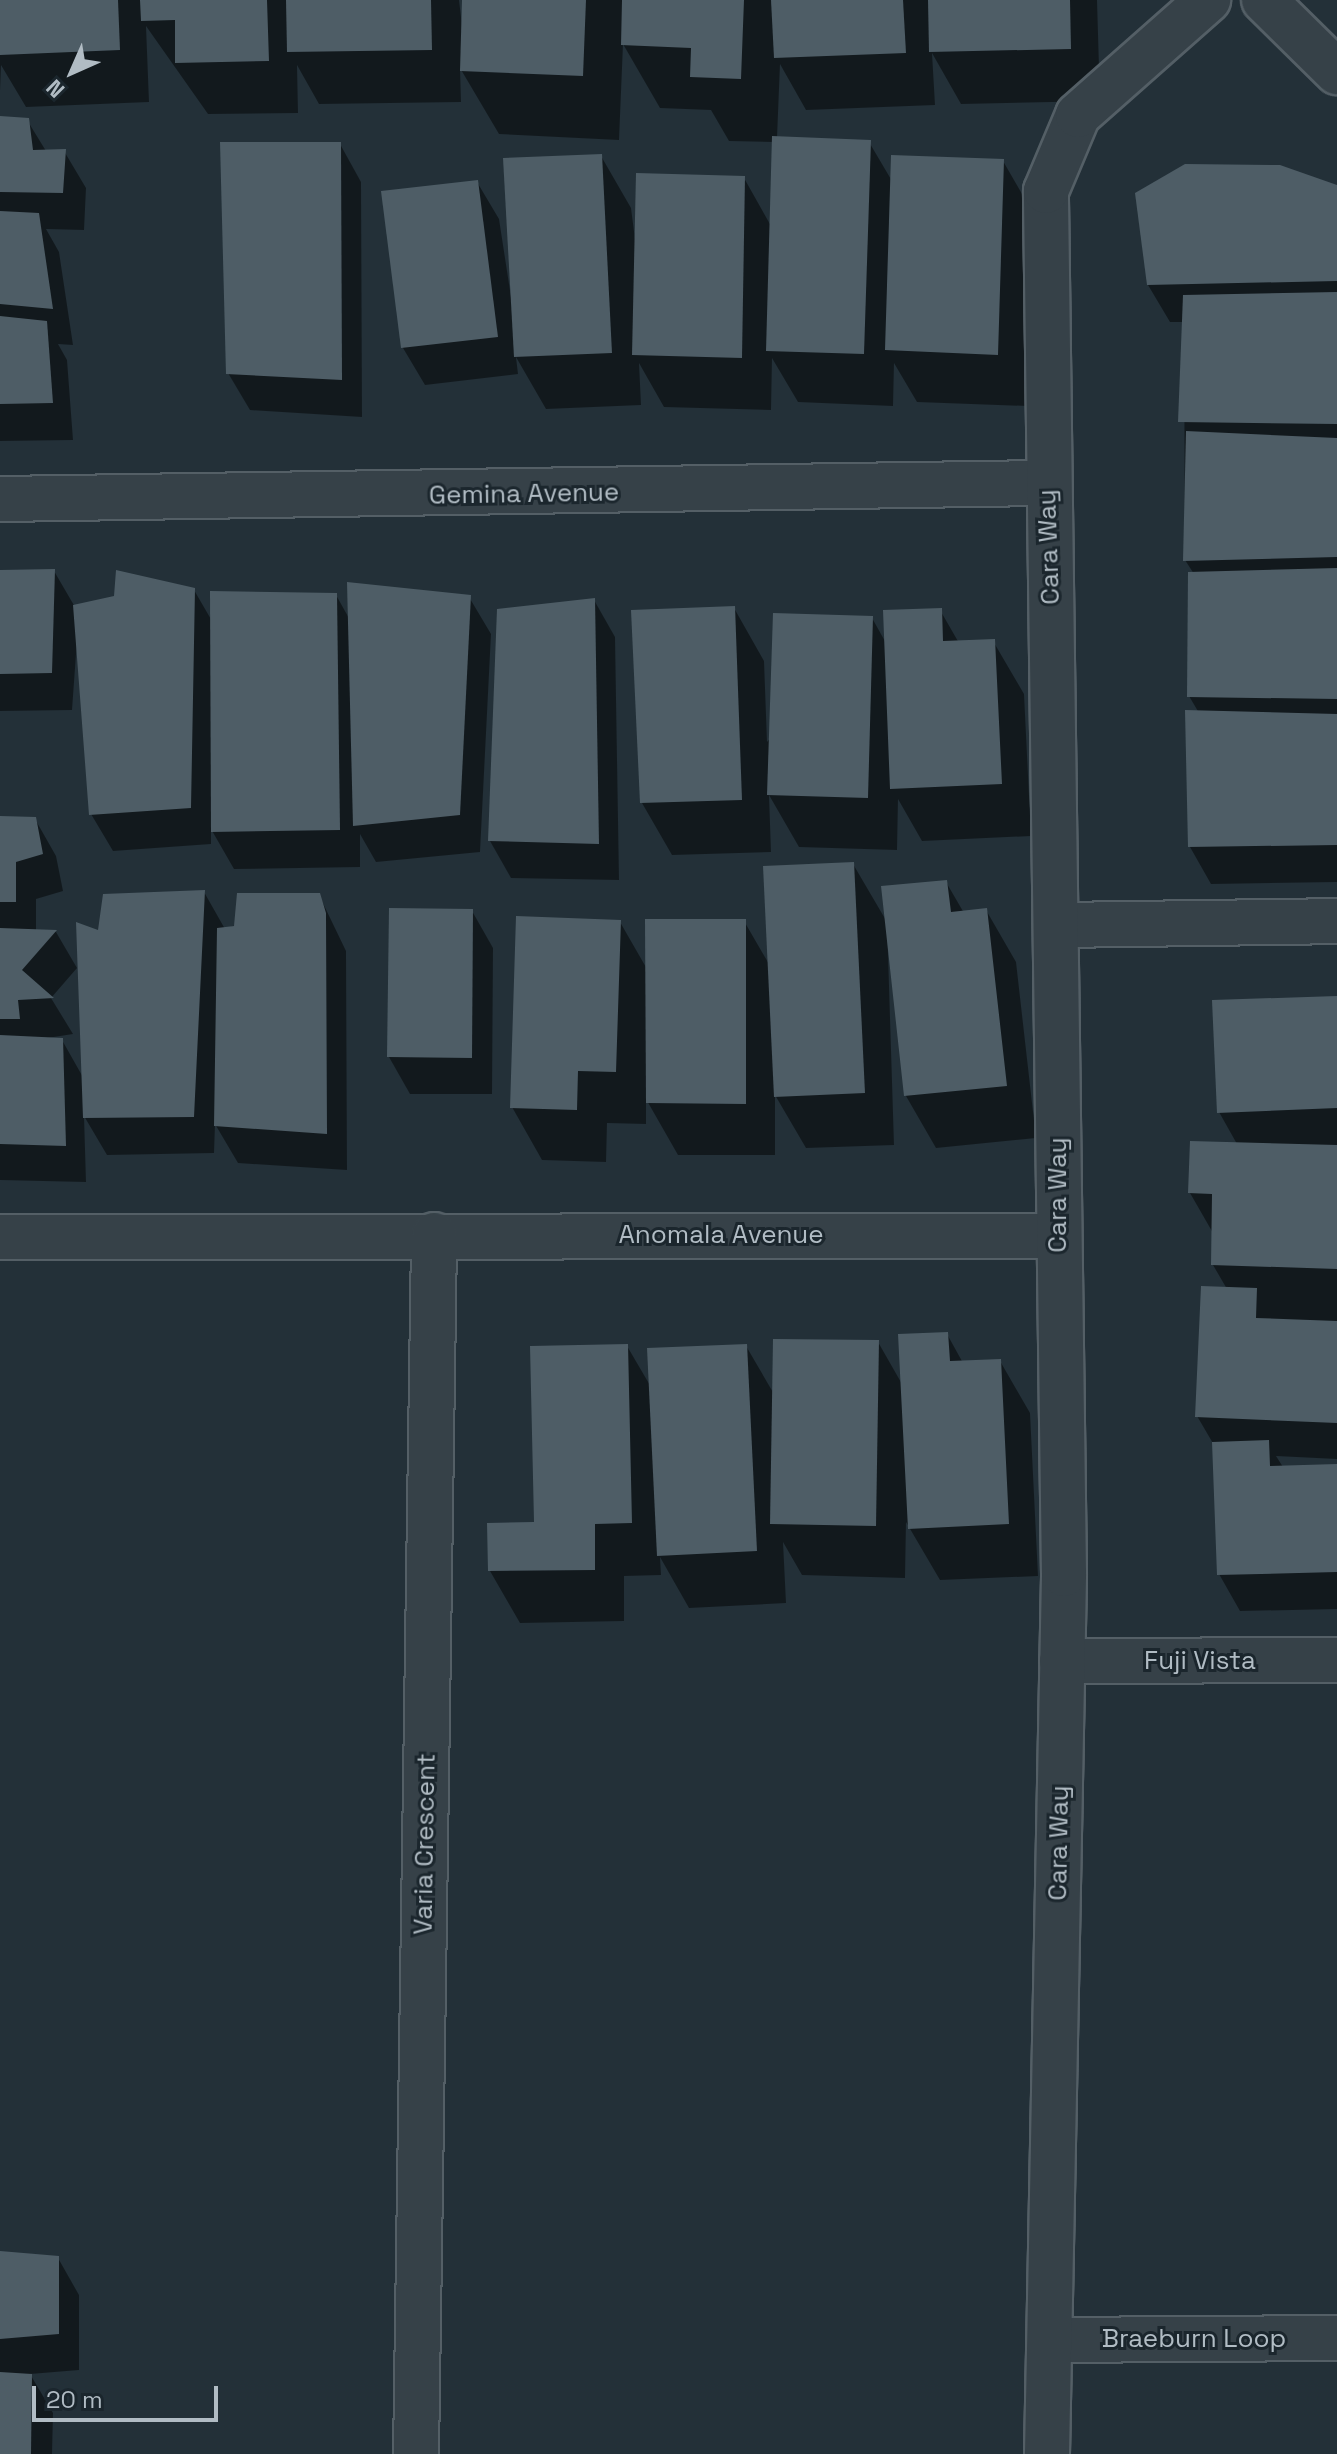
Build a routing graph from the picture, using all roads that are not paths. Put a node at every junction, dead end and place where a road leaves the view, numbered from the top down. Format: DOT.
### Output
graph roads {
  1 [pos="1208,0"];
  2 [pos="1264,0"];
  3 [pos="1337,72"];
  4 [pos="1047,483"];
  5 [pos="0,499"];
  6 [pos="1337,921"];
  7 [pos="1059,925"];
  8 [pos="434,1235"];
  9 [pos="1058,1236"];
  10 [pos="0,1237"];
  11 [pos="1337,1660"];
  12 [pos="1062,1661"];
  13 [pos="1337,2338"];
  14 [pos="1051,2340"];
  15 [pos="416,2454"];
  16 [pos="1047,2454"];
  1 -- 4 [label="street, Cara Way"];
  2 -- 3 [label="street"];
  4 -- 5 [label="street, Gemina Avenue"];
  4 -- 7 [label="street, Cara Way"];
  6 -- 7 [label="street"];
  7 -- 9 [label="street, Cara Way"];
  8 -- 9 [label="street, Anomala Avenue"];
  8 -- 10 [label="street, Anomala Avenue"];
  8 -- 15 [label="street, Varia Crescent"];
  9 -- 12 [label="street, Cara Way"];
  11 -- 12 [label="street, Fuji Vista"];
  12 -- 14 [label="street, Cara Way"];
  13 -- 14 [label="street, Braeburn Loop"];
  14 -- 16 [label="street, Cara Way"];
}
